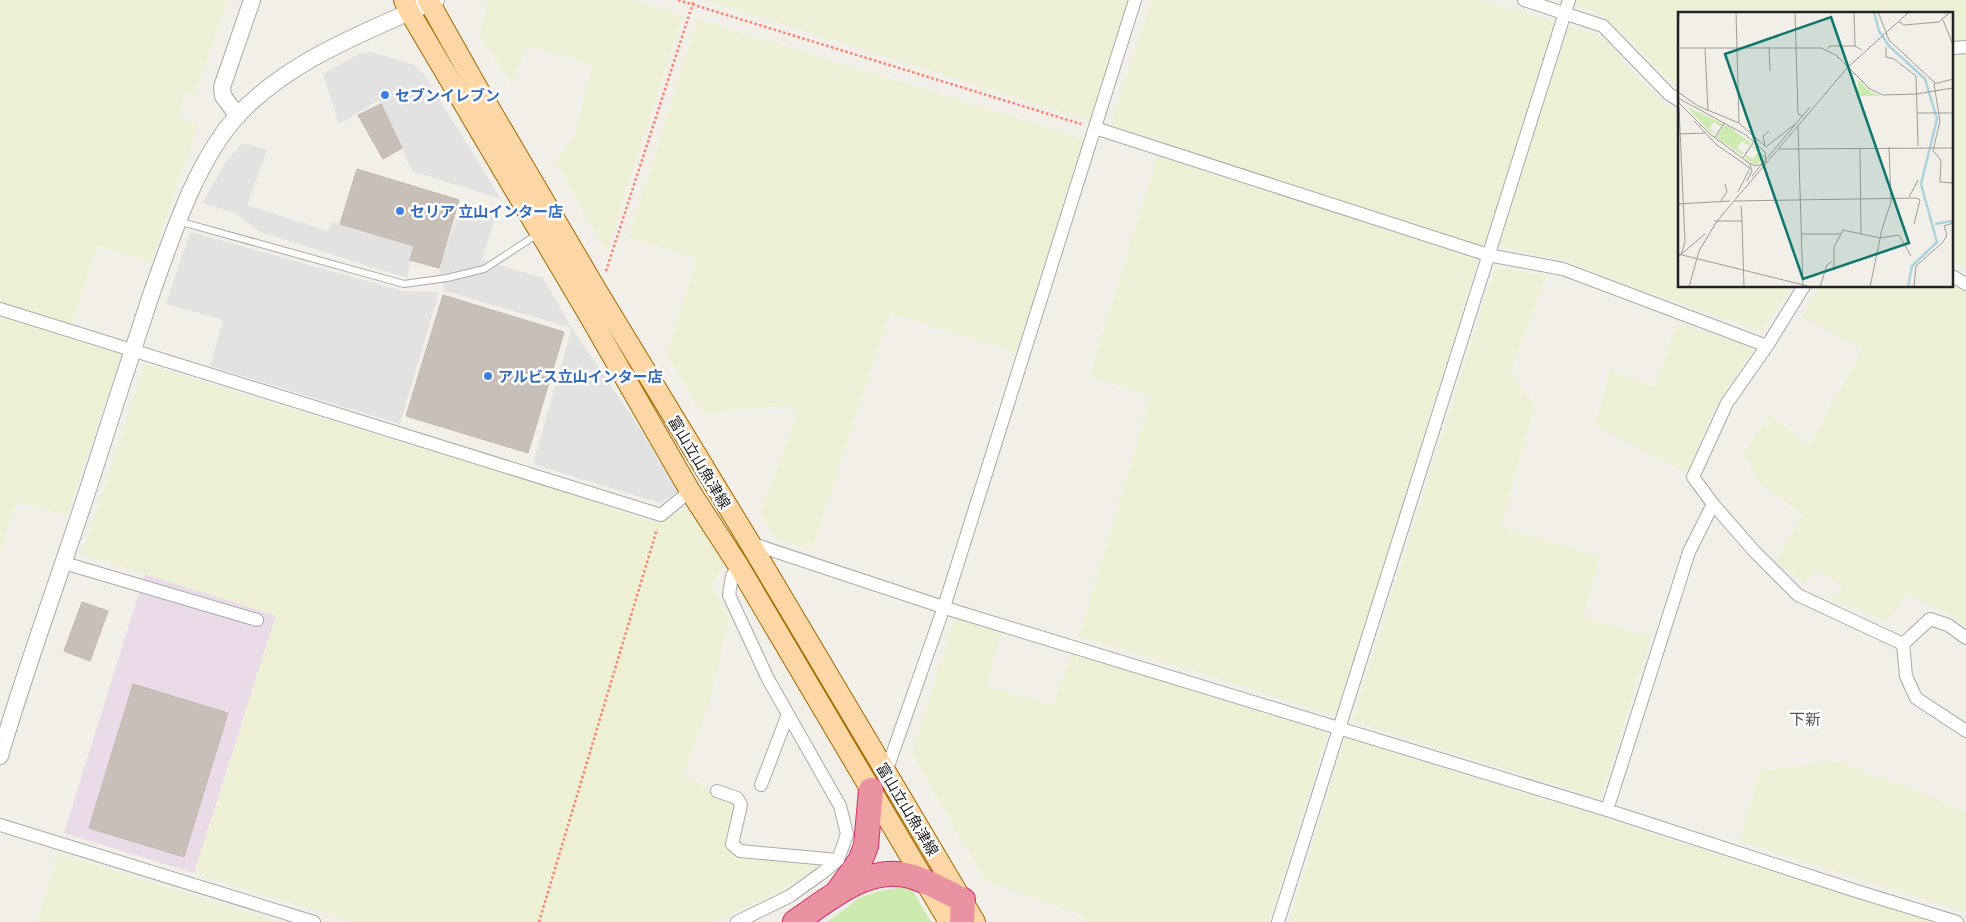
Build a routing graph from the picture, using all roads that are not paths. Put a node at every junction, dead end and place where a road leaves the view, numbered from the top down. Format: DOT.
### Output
graph roads {
  1 [pos="252,0"];
  2 [pos="1135,0"];
  3 [pos="1524,0"];
  4 [pos="431,1"];
  5 [pos="407,6"];
  6 [pos="1567,6"];
  7 [pos="1678,99"];
  8 [pos="238,116"];
  9 [pos="1094,128"];
  10 [pos="177,220"];
  11 [pos="540,233"];
  12 [pos="1488,255"];
  13 [pos="1954,277"];
  14 [pos="1966,284"];
  15 [pos="1803,288"];
  16 [pos="0,310"];
  17 [pos="1767,346"];
  18 [pos="132,351"];
  19 [pos="690,491"];
  20 [pos="1713,504"];
  21 [pos="750,543"];
  22 [pos="64,563"];
  23 [pos="738,565"];
  24 [pos="944,607"];
  25 [pos="257,620"];
  26 [pos="1966,638"];
  27 [pos="1902,644"];
  28 [pos="788,714"];
  29 [pos="1340,729"];
  30 [pos="1966,731"];
  31 [pos="0,756"];
  32 [pos="886,772"];
  33 [pos="761,785"];
  34 [pos="870,790"];
  35 [pos="718,791"];
  36 [pos="1607,810"];
  37 [pos="0,825"];
  38 [pos="838,860"];
  39 [pos="925,882"];
  40 [pos="833,897"];
  41 [pos="962,911"];
  42 [pos="314,922"];
  43 [pos="737,922"];
  44 [pos="795,922"];
  45 [pos="948,922"];
  46 [pos="975,922"];
  47 [pos="1278,922"];
  48 [pos="1957,922"];
  1 -- 8 [label="street"];
  2 -- 9 [label="street"];
  3 -- 6 [label="street"];
  4 -- 5 [label="street"];
  4 -- 21 [label="main road, 富山立山魚津線"];
  5 -- 8 [label="street"];
  5 -- 11 [label="main road, 富山立山魚津線"];
  6 -- 7 [label="street"];
  6 -- 12 [label="street"];
  8 -- 10 [label="street"];
  9 -- 12 [label="street"];
  9 -- 24 [label="street"];
  10 -- 11 [label="lane"];
  10 -- 18 [label="street"];
  11 -- 19 [label="main road, 富山立山魚津線"];
  12 -- 17 [label="street"];
  12 -- 29 [label="street"];
  13 -- 14 [label="street"];
  15 -- 17 [label="street"];
  16 -- 18 [label="street"];
  17 -- 20 [label="street"];
  18 -- 19 [label="street"];
  18 -- 22 [label="street"];
  19 -- 23 [label="main road, 富山立山魚津線"];
  20 -- 27 [label="street"];
  20 -- 36 [label="street"];
  21 -- 24 [label="street"];
  21 -- 32 [label="main road, 富山立山魚津線"];
  22 -- 25 [label="street"];
  22 -- 31 [label="street"];
  23 -- 28 [label="street"];
  23 -- 34 [label="main road, 富山立山魚津線"];
  24 -- 29 [label="street"];
  24 -- 32 [label="street"];
  26 -- 27 [label="street"];
  27 -- 30 [label="street"];
  28 -- 33 [label="street"];
  28 -- 38 [label="street"];
  29 -- 36 [label="street"];
  29 -- 47 [label="street"];
  32 -- 41 [label="main road, 富山立山魚津線"];
  34 -- 39 [label="main road, 富山立山魚津線"];
  34 -- 40 [label="highway"];
  35 -- 38 [label="street"];
  36 -- 48 [label="street"];
  37 -- 42 [label="street"];
  38 -- 43 [label="street"];
  39 -- 40 [label="highway"];
  39 -- 41 [label="highway"];
  39 -- 45 [label="main road, 富山立山魚津線"];
  40 -- 44 [label="highway"];
  41 -- 46 [label="main road, 富山立山魚津線"];
}
